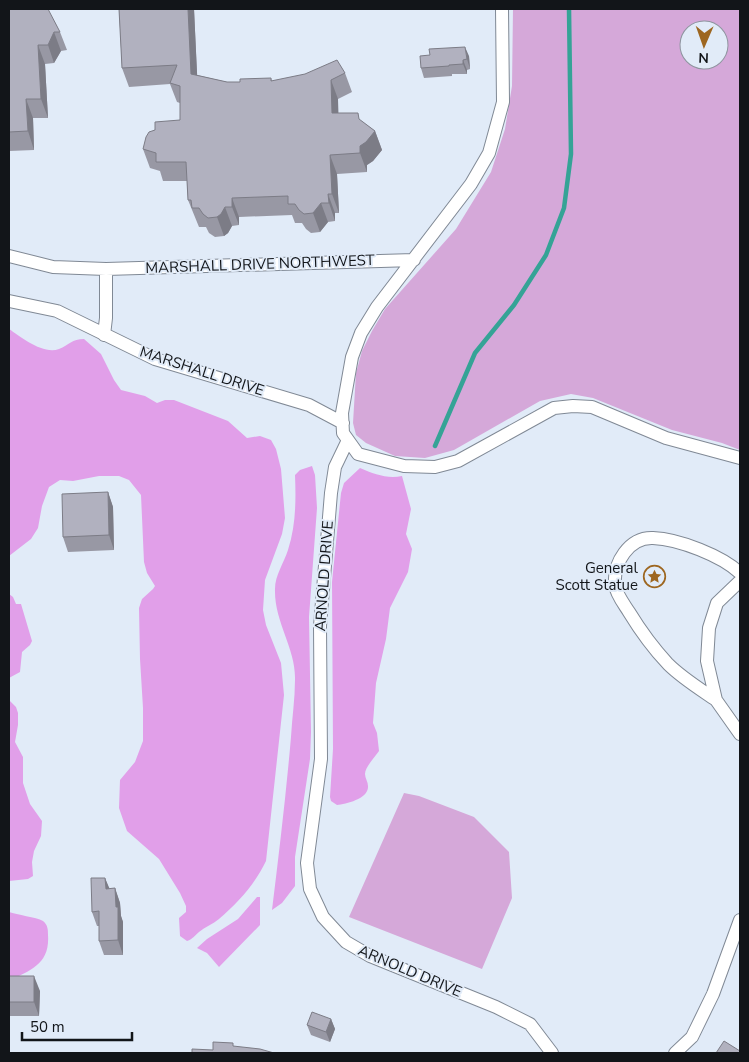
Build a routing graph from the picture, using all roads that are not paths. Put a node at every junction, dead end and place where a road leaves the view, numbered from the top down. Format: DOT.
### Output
graph roads {
  1 [pos="502,9"];
  2 [pos="9,256"];
  3 [pos="414,260"];
  4 [pos="106,269"];
  5 [pos="9,301"];
  6 [pos="104,334"];
  7 [pos="342,423"];
  8 [pos="348,440"];
  9 [pos="740,458"];
  10 [pos="740,573"];
  11 [pos="740,581"];
  12 [pos="716,700"];
  13 [pos="740,734"];
  14 [pos="740,920"];
  15 [pos="552,1053"];
  16 [pos="675,1053"];
  1 -- 3 [label="street"];
  2 -- 4 [label="street"];
  3 -- 4 [label="street, MARSHALL DRIVE NORTHWEST"];
  3 -- 7 [label="street"];
  4 -- 6 [label="street"];
  5 -- 6 [label="street, MARSHALL DRIVE"];
  6 -- 7 [label="street, MARSHALL DRIVE"];
  7 -- 8 [label="street"];
  8 -- 9 [label="street"];
  8 -- 15 [label="street, ARNOLD DRIVE"];
  10 -- 12 [label="street"];
  11 -- 12 [label="street"];
  12 -- 13 [label="street"];
  14 -- 16 [label="street"];
}
